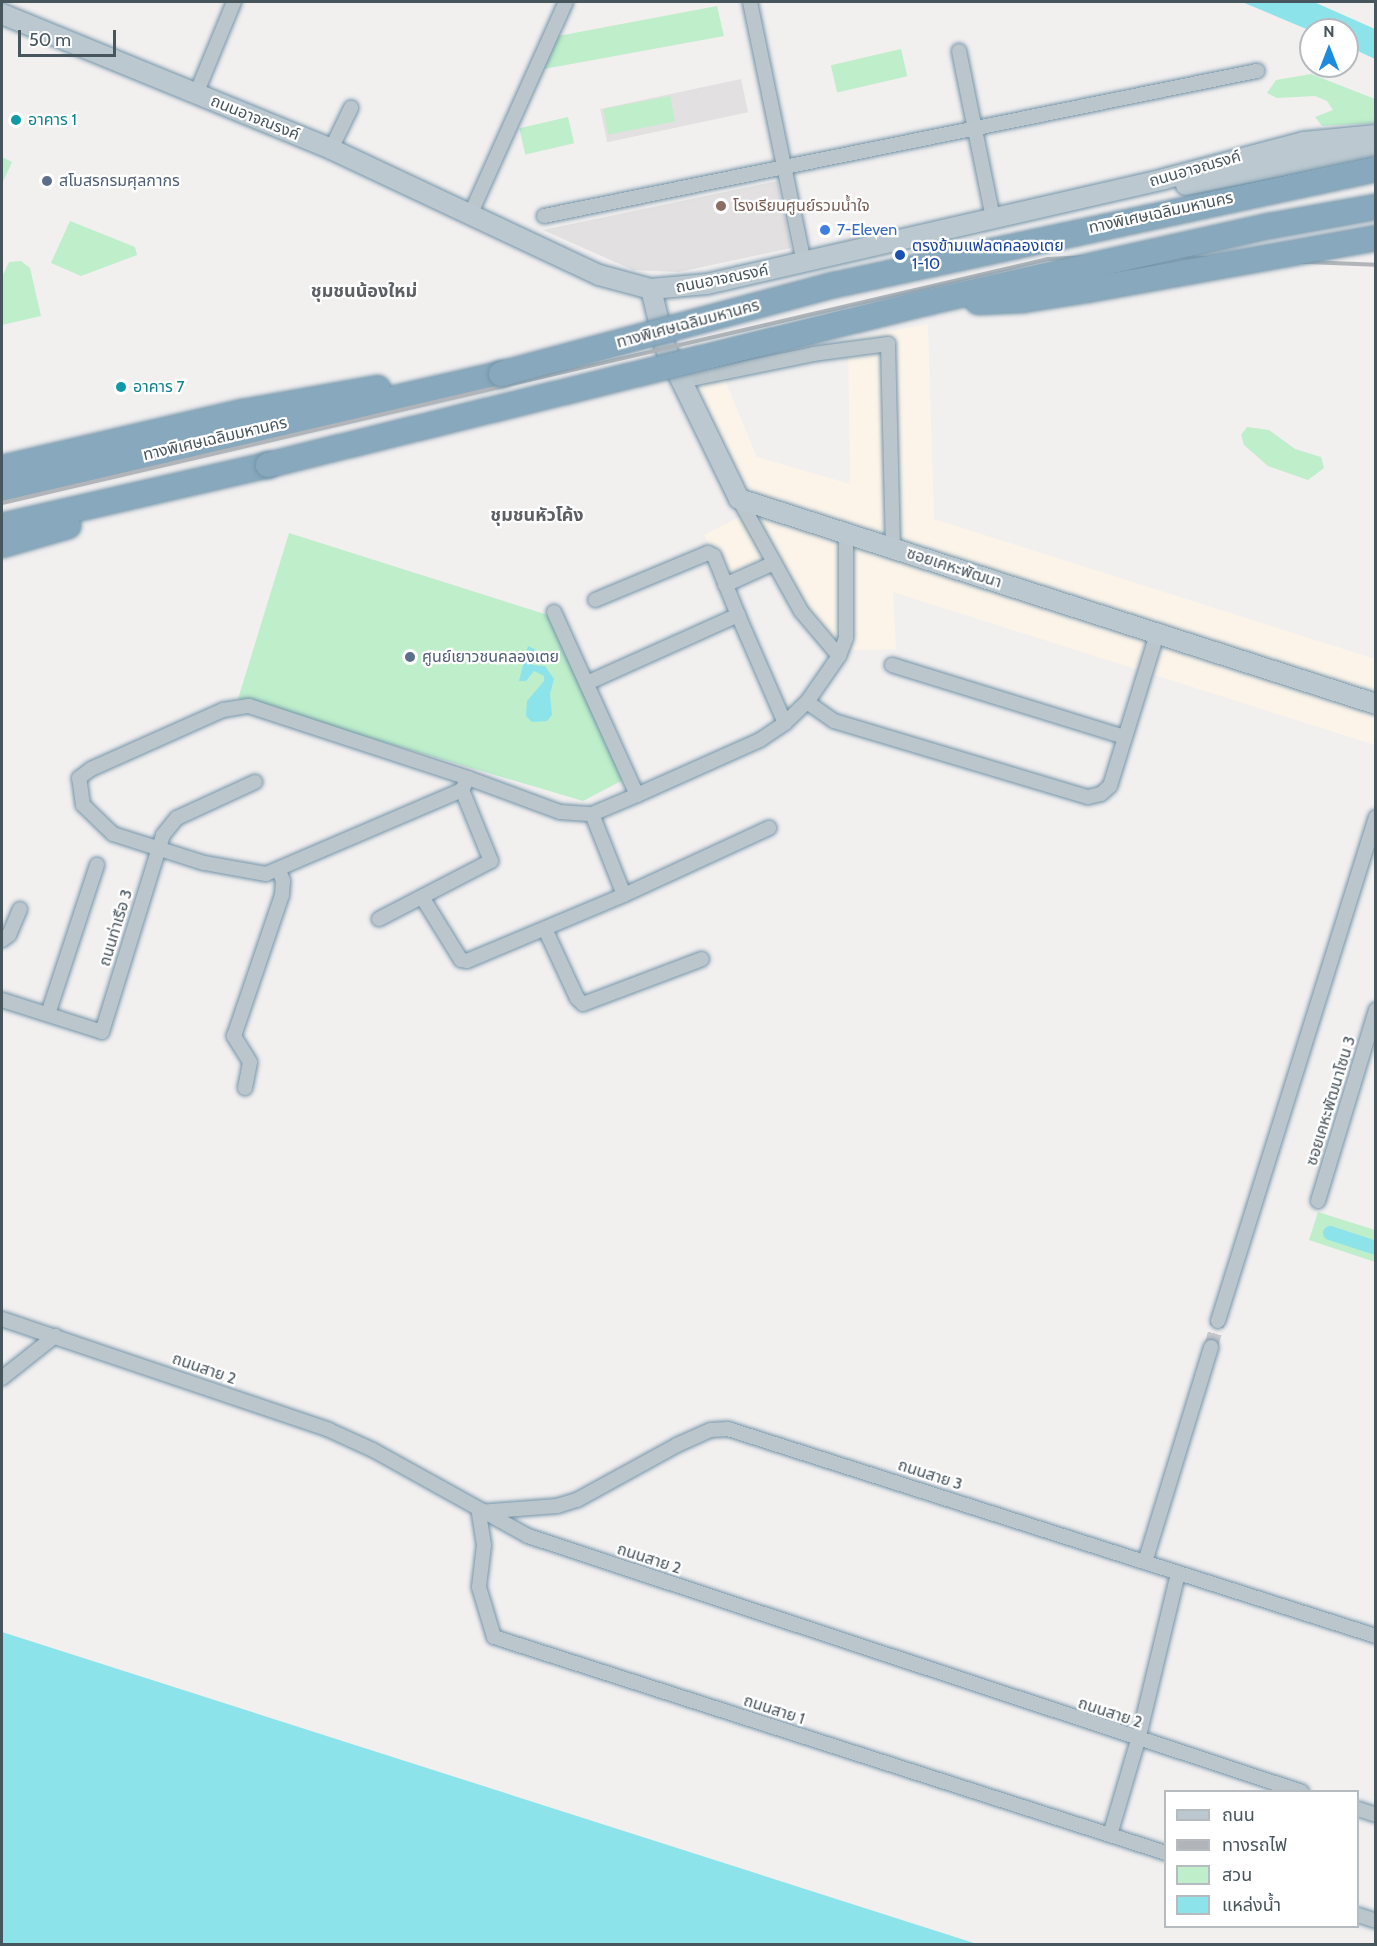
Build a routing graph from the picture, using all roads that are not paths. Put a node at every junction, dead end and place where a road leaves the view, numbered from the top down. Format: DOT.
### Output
graph roads {
  1 [pos="234,2"];
  2 [pos="566,2"];
  3 [pos="750,2"];
  4 [pos="2,14"];
  5 [pos="2,25"];
  6 [pos="959,51"];
  7 [pos="1257,71"];
  8 [pos="196,94"];
  9 [pos="351,108"];
  10 [pos="975,128"];
  11 [pos="1376,135"];
  12 [pos="331,149"];
  13 [pos="1376,154"];
  14 [pos="784,167"];
  15 [pos="1376,169"];
  16 [pos="1376,207"];
  17 [pos="471,213"];
  18 [pos="544,216"];
  19 [pos="995,223"];
  20 [pos="1376,238"];
  21 [pos="804,262"];
  22 [pos="652,295"];
  23 [pos="929,302"];
  24 [pos="501,374"];
  25 [pos="682,381"];
  26 [pos="2,468"];
  27 [pos="212,478"];
  28 [pos="2,488"];
  29 [pos="739,499"];
  30 [pos="2,526"];
  31 [pos="846,534"];
  32 [pos="2,545"];
  33 [pos="892,549"];
  34 [pos="774,563"];
  35 [pos="726,585"];
  36 [pos="595,600"];
  37 [pos="554,612"];
  38 [pos="738,615"];
  39 [pos="1156,634"];
  40 [pos="839,656"];
  41 [pos="892,665"];
  42 [pos="586,683"];
  43 [pos="807,702"];
  44 [pos="1376,704"];
  45 [pos="785,723"];
  46 [pos="1124,737"];
  47 [pos="255,782"];
  48 [pos="465,784"];
  49 [pos="638,795"];
  50 [pos="592,814"];
  51 [pos="1376,817"];
  52 [pos="769,828"];
  53 [pos="157,850"];
  54 [pos="98,865"];
  55 [pos="279,870"];
  56 [pos="624,895"];
  57 [pos="422,897"];
  58 [pos="20,909"];
  59 [pos="379,919"];
  60 [pos="545,929"];
  61 [pos="2,940"];
  62 [pos="702,959"];
  63 [pos="2,1000"];
  64 [pos="1376,1010"];
  65 [pos="48,1014"];
  66 [pos="245,1088"];
  67 [pos="1318,1201"];
  68 [pos="2,1319"];
  69 [pos="1218,1321"];
  70 [pos="55,1336"];
  71 [pos="1211,1347"];
  72 [pos="2,1378"];
  73 [pos="479,1512"];
  74 [pos="1145,1562"];
  75 [pos="1179,1573"];
  76 [pos="1376,1636"];
  77 [pos="1138,1740"];
  78 [pos="1299,1790"];
  79 [pos="1359,1809"];
  80 [pos="1376,1815"];
  81 [pos="1110,1835"];
  82 [pos="1164,1852"];
  83 [pos="1359,1915"];
  84 [pos="1376,1921"];
  1 -- 8 [label="street"];
  2 -- 17 [label="street"];
  3 -- 14 [label="street"];
  4 -- 8 [label="main road, ถนนอาจณรงค์"];
  5 -- 22 [label="main road, ถนนอาจณรงค์"];
  6 -- 10 [label="street"];
  7 -- 10 [label="street"];
  8 -- 12 [label="main road, ถนนอาจณรงค์"];
  9 -- 12 [label="street"];
  10 -- 14 [label="street"];
  10 -- 19 [label="street"];
  11 -- 19 [label="main road, ถนนอาจณรงค์"];
  12 -- 17 [label="main road, ถนนอาจณรงค์"];
  13 -- 19 [label="main road, ถนนอาจณรงค์"];
  14 -- 18 [label="street"];
  14 -- 21 [label="street"];
  15 -- 24 [label="highway, ทางพิเศษเฉลิมมหานคร, bridge"];
  16 -- 23 [label="highway, bridge"];
  17 -- 22 [label="main road, ถนนอาจณรงค์"];
  19 -- 21 [label="main road, ถนนอาจณรงค์"];
  19 -- 22 [label="main road, ถนนอาจณรงค์"];
  20 -- 23 [label="highway, bridge"];
  21 -- 22 [label="main road, ถนนอาจณรงค์"];
  22 -- 25 [label="main road"];
  23 -- 27 [label="highway, bridge"];
  24 -- 26 [label="highway"];
  24 -- 28 [label="highway, ทางพิเศษเฉลิมมหานคร"];
  25 -- 29 [label="main road"];
  25 -- 33 [label="street"];
  27 -- 30 [label="highway"];
  27 -- 32 [label="highway"];
  29 -- 31 [label="main road, ซอยเคหะพัฒนา"];
  29 -- 34 [label="street"];
  31 -- 33 [label="main road, ซอยเคหะพัฒนา"];
  31 -- 40 [label="street"];
  33 -- 39 [label="main road, ซอยเคหะพัฒนา"];
  34 -- 35 [label="street"];
  34 -- 40 [label="street"];
  35 -- 36 [label="street"];
  35 -- 38 [label="street"];
  37 -- 42 [label="street"];
  38 -- 42 [label="street"];
  38 -- 45 [label="street"];
  39 -- 44 [label="main road, ซอยเคหะพัฒนา"];
  39 -- 46 [label="street"];
  40 -- 43 [label="street"];
  41 -- 46 [label="street"];
  42 -- 49 [label="street"];
  43 -- 45 [label="street"];
  43 -- 46 [label="street"];
  45 -- 49 [label="street"];
  47 -- 53 [label="street, ถนนท่าเรือ 3"];
  48 -- 50 [label="street"];
  48 -- 53 [label="street"];
  48 -- 55 [label="street"];
  48 -- 57 [label="street"];
  49 -- 50 [label="street"];
  50 -- 56 [label="street"];
  51 -- 69 [label="street"];
  52 -- 56 [label="street"];
  53 -- 55 [label="street"];
  53 -- 65 [label="street, ถนนท่าเรือ 3"];
  54 -- 65 [label="street"];
  55 -- 66 [label="street"];
  56 -- 60 [label="street"];
  57 -- 59 [label="street"];
  57 -- 60 [label="street"];
  58 -- 61 [label="street"];
  60 -- 62 [label="street"];
  63 -- 65 [label="street, ถนนท่าเรือ 3"];
  64 -- 67 [label="street, ซอยเคหะพัฒนาโซน 3"];
  68 -- 70 [label="street, ถนนสาย 2"];
  70 -- 72 [label="street"];
  70 -- 73 [label="street, ถนนสาย 2"];
  71 -- 74 [label="street"];
  73 -- 74 [label="street, ถนนสาย 3"];
  73 -- 77 [label="street, ถนนสาย 2"];
  73 -- 81 [label="street, ถนนสาย 1"];
  74 -- 75 [label="street, ถนนสาย 3"];
  75 -- 76 [label="street, ถนนสาย 3"];
  75 -- 77 [label="street"];
  77 -- 78 [label="street, ถนนสาย 2"];
  77 -- 81 [label="street"];
  79 -- 80 [label="street"];
  81 -- 82 [label="street, ถนนสาย 1"];
  83 -- 84 [label="street"];
}
